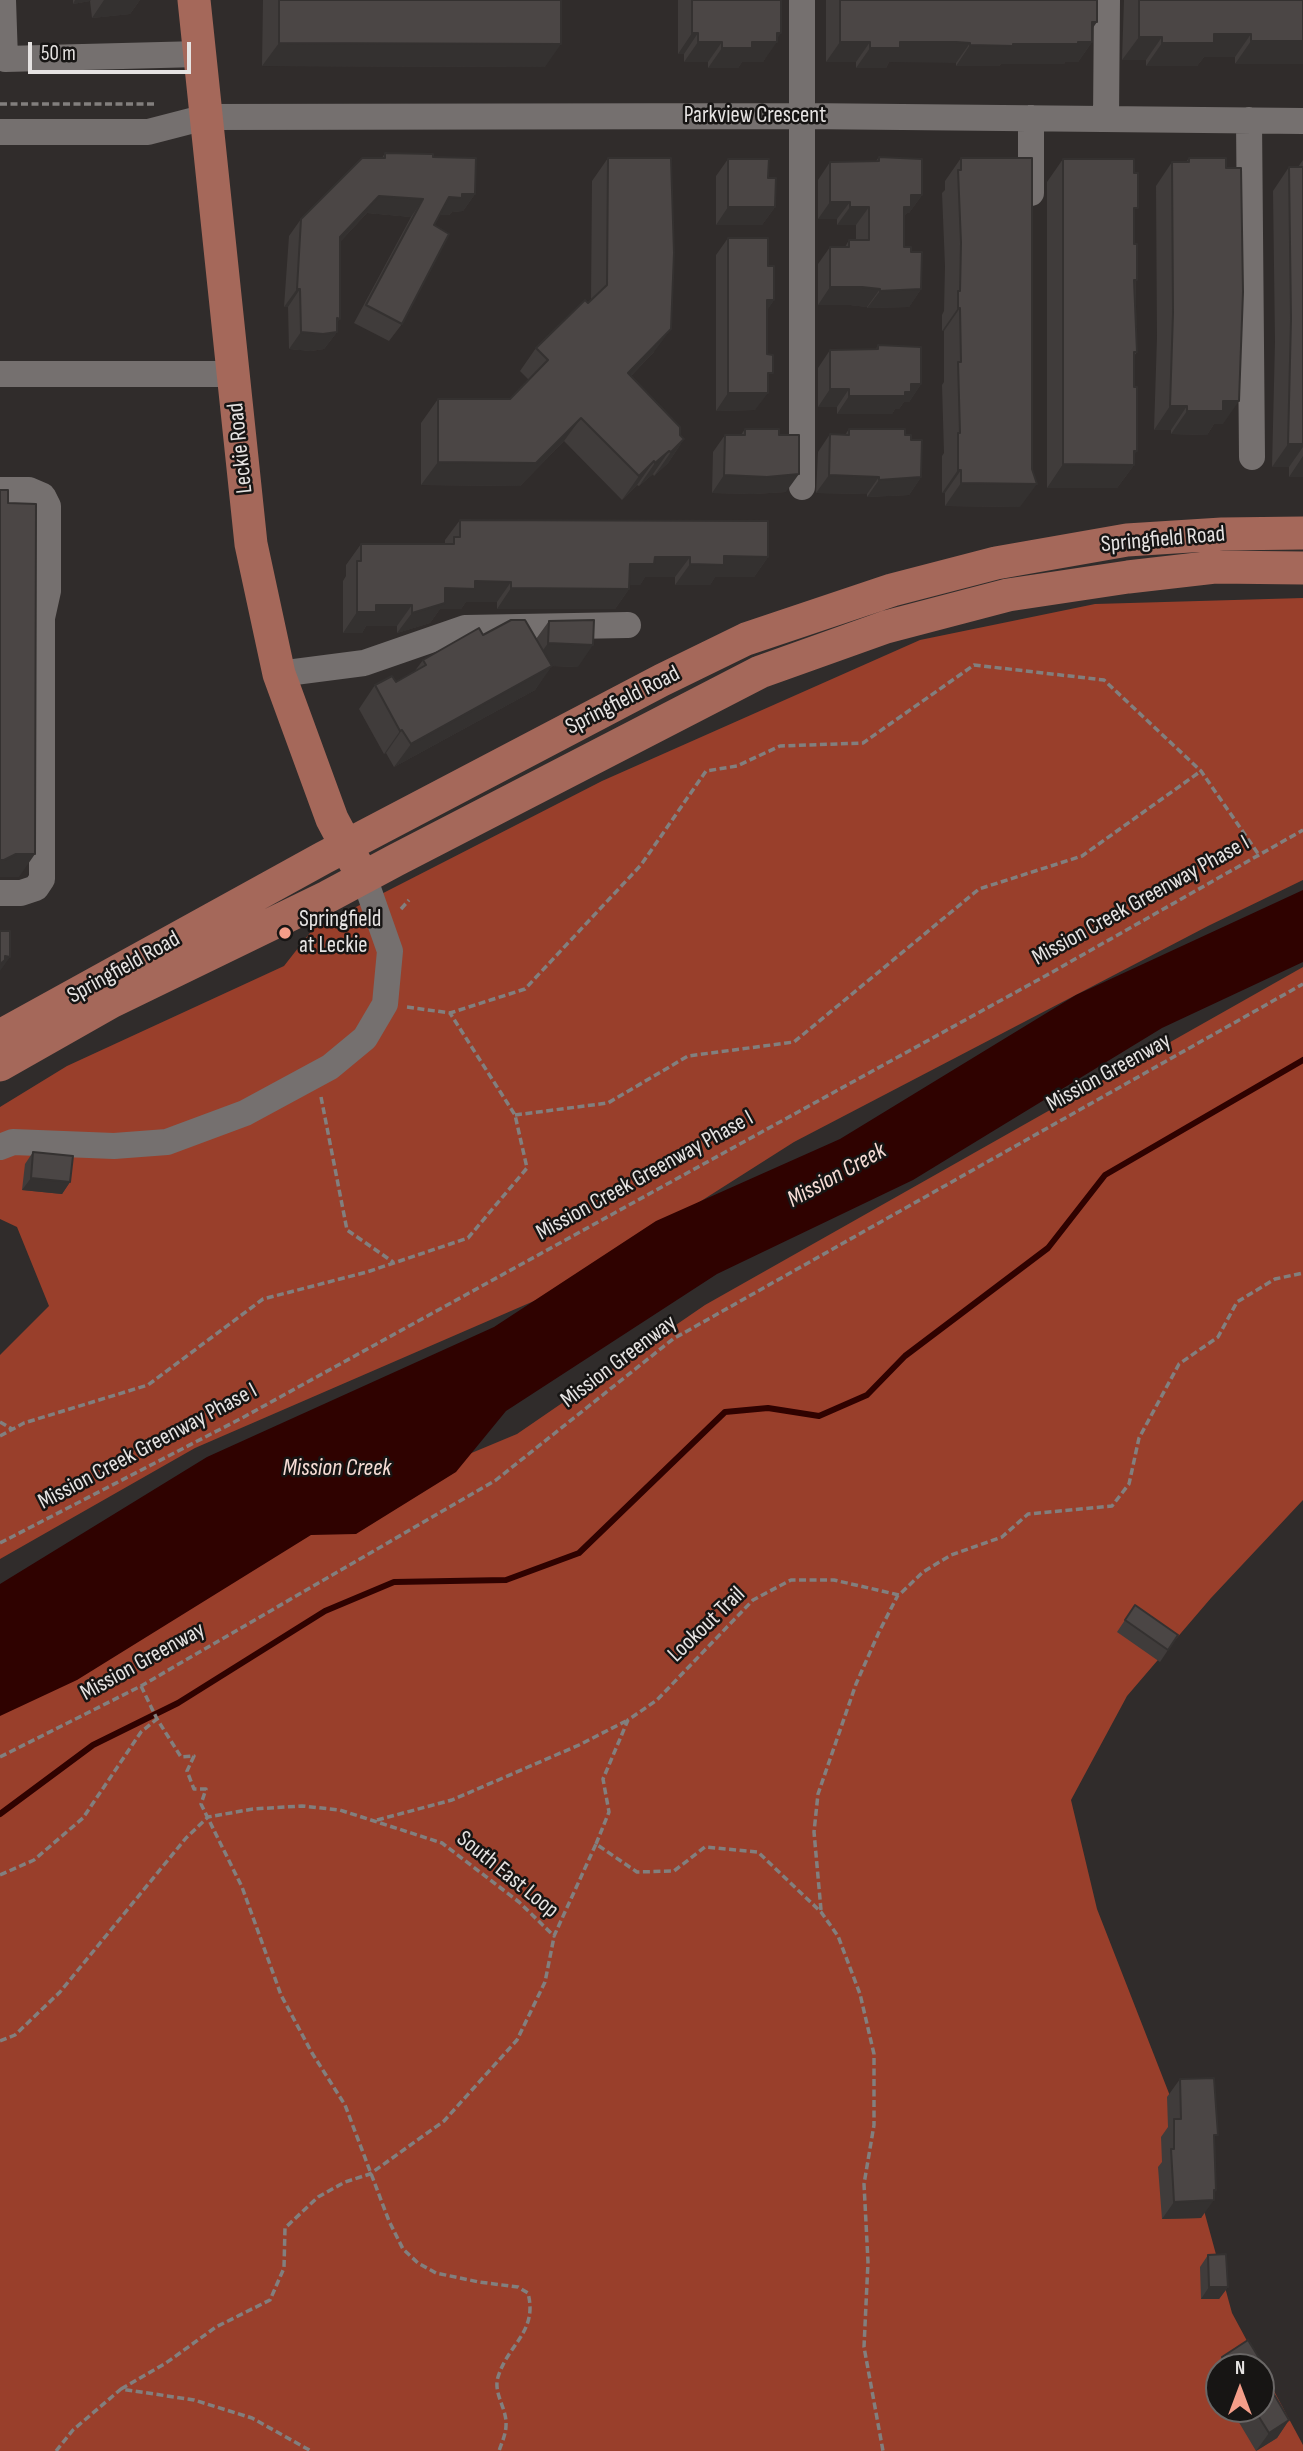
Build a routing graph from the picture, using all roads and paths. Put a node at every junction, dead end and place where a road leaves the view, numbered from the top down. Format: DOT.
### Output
graph roads {
  1 [pos="3,0"];
  2 [pos="194,0"];
  3 [pos="802,0"];
  4 [pos="1107,0"];
  5 [pos="200,54"];
  6 [pos="802,116"];
  7 [pos="206,117"];
  8 [pos="1031,118"];
  9 [pos="1106,119"];
  10 [pos="1249,120"];
  11 [pos="1303,121"];
  12 [pos="0,132"];
  13 [pos="1031,215"];
  14 [pos="0,374"];
  15 [pos="233,374"];
  16 [pos="1252,457"];
  17 [pos="802,487"];
  18 [pos="0,490"];
  19 [pos="1303,533"];
  20 [pos="1303,568"];
  21 [pos="628,625"];
  22 [pos="279,674"];
  23 [pos="1201,771"];
  24 [pos="1303,830"];
  25 [pos="346,846"];
  26 [pos="1259,855"];
  27 [pos="364,877"];
  28 [pos="0,893"];
  29 [pos="1303,984"];
  30 [pos="385,1004"];
  31 [pos="450,1013"];
  32 [pos="0,1036"];
  33 [pos="0,1065"];
  34 [pos="317,1074"];
  35 [pos="515,1115"];
  36 [pos="0,1147"];
  37 [pos="394,1263"];
  38 [pos="1303,1273"];
  39 [pos="0,1422"];
  40 [pos="12,1429"];
  41 [pos="0,1436"];
  42 [pos="0,1543"];
  43 [pos="899,1595"];
  44 [pos="141,1686"];
  45 [pos="157,1719"];
  46 [pos="628,1720"];
  47 [pos="0,1757"];
  48 [pos="208,1817"];
  49 [pos="375,1820"];
  50 [pos="596,1844"];
  51 [pos="0,1875"];
  52 [pos="821,1912"];
  53 [pos="554,1936"];
  54 [pos="0,2041"];
  55 [pos="370,2174"];
  56 [pos="121,2389"];
  57 [pos="56,2451"];
  58 [pos="311,2451"];
  59 [pos="499,2451"];
  60 [pos="883,2451"];
  1 -- 5 [label="street"];
  2 -- 5 [label="main road, Leckie Road"];
  3 -- 6 [label="street"];
  4 -- 9 [label="street"];
  5 -- 7 [label="main road, Leckie Road"];
  6 -- 7 [label="street, Parkview Crescent"];
  6 -- 8 [label="street, Parkview Crescent"];
  6 -- 17 [label="street"];
  7 -- 12 [label="street, Parkview Crescent"];
  7 -- 15 [label="main road, Leckie Road"];
  8 -- 9 [label="street, Parkview Crescent"];
  8 -- 13 [label="street"];
  9 -- 10 [label="street, Parkview Crescent"];
  10 -- 11 [label="street, Parkview Crescent"];
  10 -- 16 [label="street"];
  14 -- 15 [label="street"];
  15 -- 22 [label="main road, Leckie Road"];
  18 -- 28 [label="street"];
  19 -- 25 [label="main road, Springfield Road"];
  20 -- 27 [label="main road, Springfield Road"];
  21 -- 22 [label="street"];
  22 -- 25 [label="main road, Leckie Road"];
  23 -- 26 [label="path"];
  23 -- 31 [label="path"];
  23 -- 35 [label="path"];
  24 -- 26 [label="path, Mission Creek Greenway Phase I"];
  25 -- 27 [label="main road, Leckie Road"];
  25 -- 32 [label="main road, Springfield Road"];
  26 -- 42 [label="path, Mission Creek Greenway Phase I"];
  27 -- 30 [label="street"];
  27 -- 33 [label="main road, Springfield Road"];
  29 -- 44 [label="path, Mission Greenway"];
  30 -- 31 [label="path"];
  30 -- 34 [label="street"];
  31 -- 35 [label="path"];
  34 -- 36 [label="street"];
  34 -- 37 [label="path"];
  35 -- 37 [label="path"];
  37 -- 40 [label="path"];
  38 -- 43 [label="path"];
  39 -- 40 [label="path"];
  40 -- 41 [label="path"];
  43 -- 46 [label="path, Lookout Trail"];
  43 -- 52 [label="path"];
  44 -- 45 [label="path"];
  44 -- 47 [label="path, Mission Greenway"];
  45 -- 48 [label="path"];
  45 -- 51 [label="path"];
  46 -- 49 [label="path, Lookout Trail"];
  46 -- 50 [label="path"];
  48 -- 49 [label="path, South East Loop"];
  48 -- 54 [label="path"];
  48 -- 55 [label="path"];
  49 -- 53 [label="path, South East Loop"];
  50 -- 52 [label="path"];
  50 -- 53 [label="path, South East Loop"];
  52 -- 60 [label="path"];
  53 -- 55 [label="path"];
  55 -- 56 [label="path"];
  55 -- 59 [label="path"];
  56 -- 57 [label="path"];
  56 -- 58 [label="path"];
}
